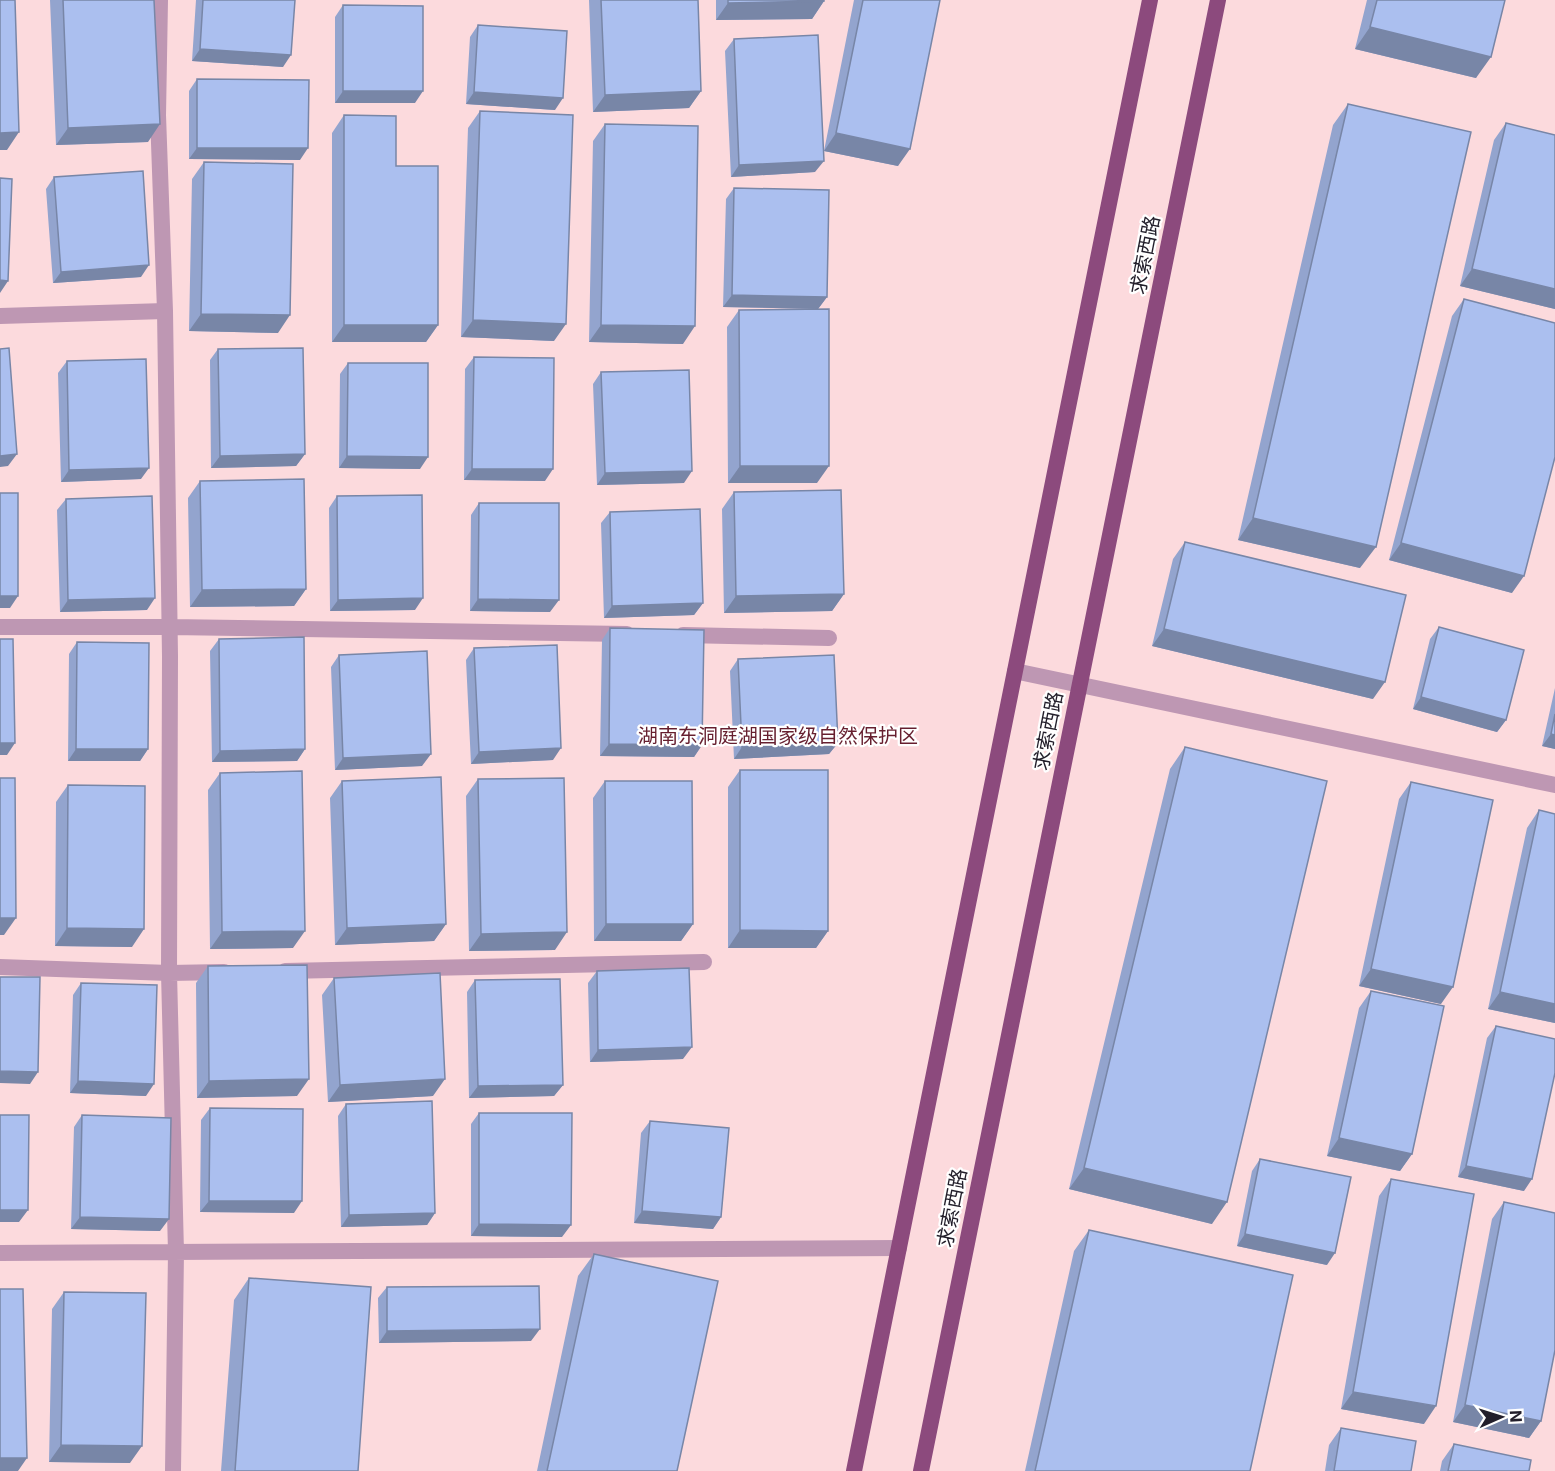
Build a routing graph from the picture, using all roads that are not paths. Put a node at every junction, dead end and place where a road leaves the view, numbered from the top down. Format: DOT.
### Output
graph roads {
  1 [pos="160,0"];
  2 [pos="1150,0"];
  3 [pos="1218,0"];
  4 [pos="165,311"];
  5 [pos="0,316"];
  6 [pos="0,627"];
  7 [pos="170,627"];
  8 [pos="637,635"];
  9 [pos="661,635"];
  10 [pos="829,638"];
  11 [pos="1015,671"];
  12 [pos="1079,684"];
  13 [pos="1555,785"];
  14 [pos="704,962"];
  15 [pos="0,967"];
  16 [pos="264,971"];
  17 [pos="240,972"];
  18 [pos="169,973"];
  19 [pos="898,1248"];
  20 [pos="176,1252"];
  21 [pos="0,1253"];
  22 [pos="173,1471"];
  23 [pos="854,1471"];
  24 [pos="921,1471"];
  1 -- 4 [label="street"];
  2 -- 11 [label="main road"];
  3 -- 12 [label="main road, 求索西路"];
  4 -- 5 [label="street"];
  4 -- 7 [label="street"];
  6 -- 7 [label="street"];
  7 -- 8 [label="street"];
  7 -- 18 [label="street"];
  9 -- 10 [label="street"];
  11 -- 12 [label="street"];
  11 -- 19 [label="main road"];
  12 -- 13 [label="street"];
  12 -- 24 [label="main road, 求索西路"];
  14 -- 16 [label="street"];
  15 -- 18 [label="street"];
  17 -- 18 [label="street"];
  18 -- 20 [label="street"];
  19 -- 20 [label="street"];
  19 -- 23 [label="main road"];
  20 -- 21 [label="street"];
  20 -- 22 [label="street"];
}
